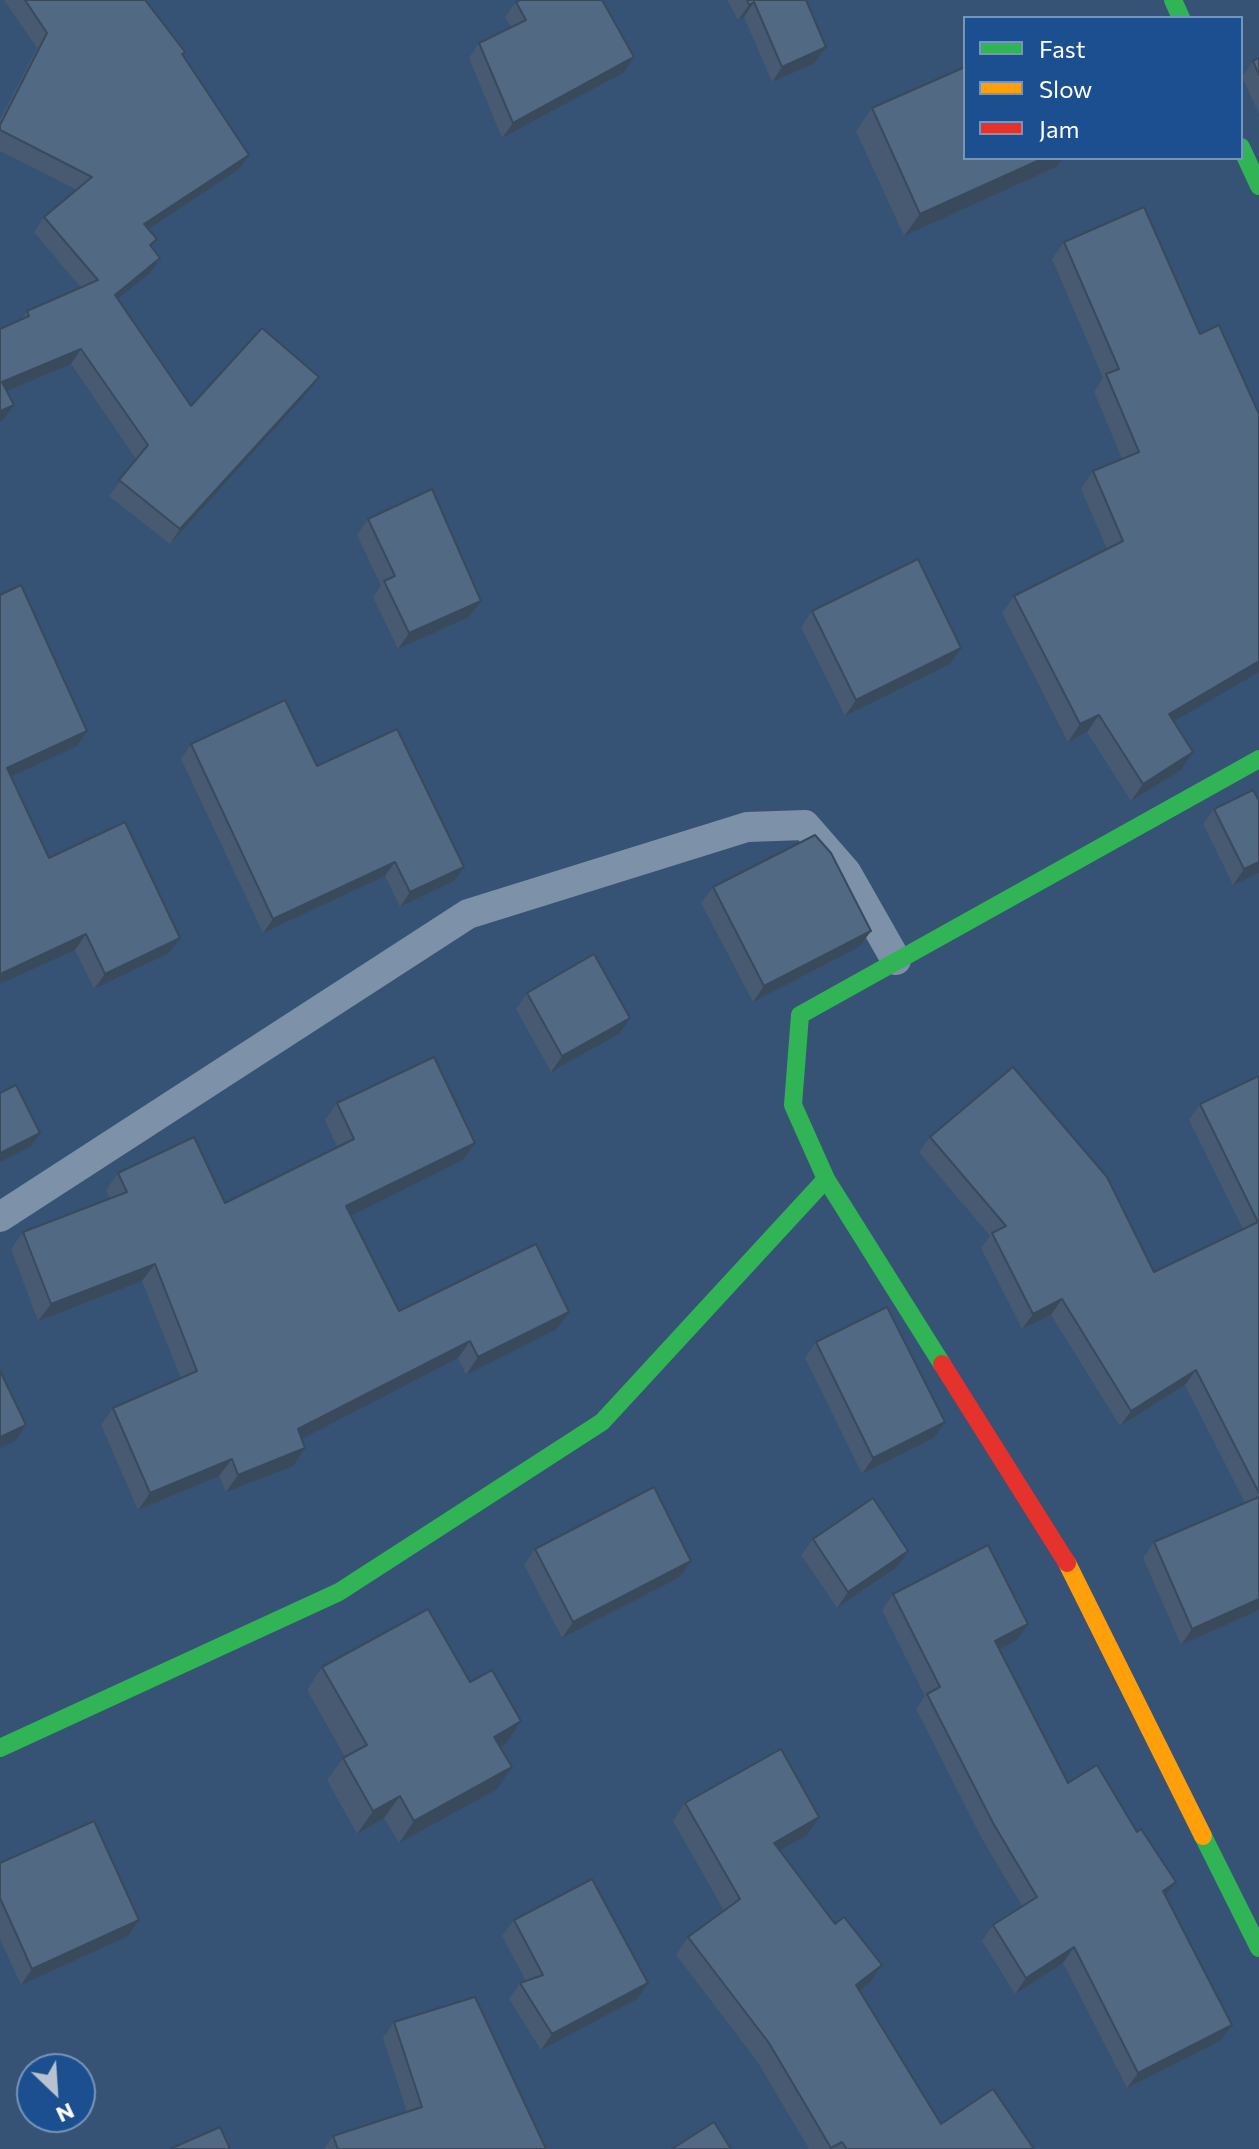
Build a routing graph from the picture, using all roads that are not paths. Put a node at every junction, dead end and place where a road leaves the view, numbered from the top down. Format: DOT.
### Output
graph roads {
  1 [pos="1243,151"];
  2 [pos="1259,186"];
  3 [pos="1259,759"];
  4 [pos="896,960"];
  5 [pos="826,1179"];
  6 [pos="0,1217"];
  7 [pos="0,1748"];
  8 [pos="1259,1948"];
  1 -- 2 [label="street"];
  3 -- 4 [label="street"];
  4 -- 5 [label="street"];
  4 -- 6 [label="lane"];
  5 -- 7 [label="street"];
  5 -- 8 [label="street"];
}
